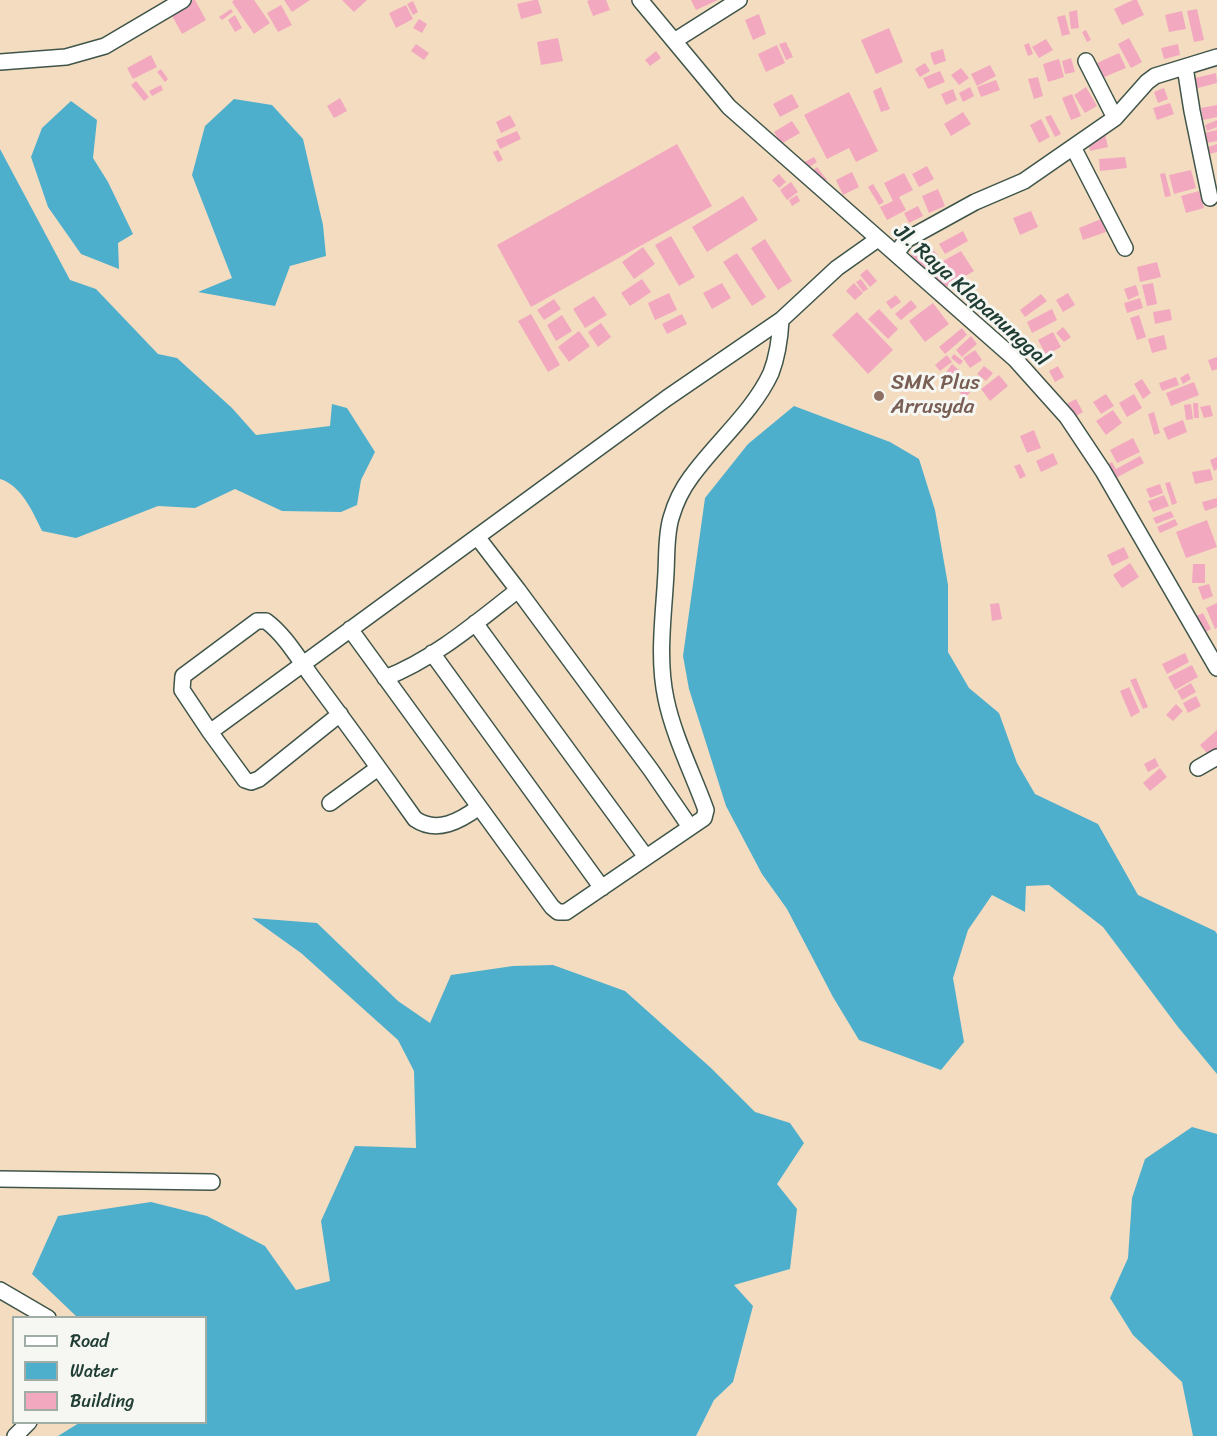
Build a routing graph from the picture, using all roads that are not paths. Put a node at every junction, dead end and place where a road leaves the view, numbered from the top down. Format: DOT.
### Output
graph roads {
  1 [pos="183,0"];
  2 [pos="640,0"];
  3 [pos="739,0"];
  4 [pos="674,40"];
  5 [pos="1217,57"];
  6 [pos="1086,61"];
  7 [pos="0,62"];
  8 [pos="1185,67"];
  9 [pos="1115,118"];
  10 [pos="1073,147"];
  11 [pos="1210,198"];
  12 [pos="878,239"];
  13 [pos="1125,248"];
  14 [pos="896,254"];
  15 [pos="781,320"];
  16 [pos="478,538"];
  17 [pos="518,590"];
  18 [pos="475,623"];
  19 [pos="350,629"];
  20 [pos="432,652"];
  21 [pos="303,665"];
  22 [pos="1217,668"];
  23 [pos="385,678"];
  24 [pos="340,714"];
  25 [pos="210,732"];
  26 [pos="1217,757"];
  27 [pos="378,768"];
  28 [pos="1198,768"];
  29 [pos="330,803"];
  30 [pos="479,807"];
  31 [pos="690,827"];
  32 [pos="646,857"];
  33 [pos="602,888"];
  34 [pos="0,1179"];
  35 [pos="212,1182"];
  36 [pos="0,1290"];
  37 [pos="46,1316"];
  38 [pos="27,1424"];
  39 [pos="15,1436"];
  1 -- 7 [label="street"];
  2 -- 4 [label="street, Jl. Raya Klapanunggal"];
  3 -- 4 [label="street"];
  4 -- 12 [label="street, Jl. Raya Klapanunggal"];
  5 -- 8 [label="street"];
  6 -- 9 [label="street"];
  8 -- 9 [label="street"];
  8 -- 11 [label="street"];
  9 -- 10 [label="street"];
  10 -- 13 [label="street"];
  10 -- 14 [label="street"];
  12 -- 14 [label="street, Jl. Raya Klapanunggal"];
  12 -- 15 [label="street"];
  14 -- 22 [label="street, Jl. Raya Klapanunggal"];
  15 -- 16 [label="street"];
  15 -- 31 [label="street"];
  16 -- 17 [label="street"];
  16 -- 19 [label="street"];
  17 -- 18 [label="street"];
  17 -- 31 [label="street"];
  18 -- 20 [label="street"];
  18 -- 32 [label="street"];
  19 -- 21 [label="street"];
  19 -- 23 [label="street"];
  20 -- 23 [label="street"];
  20 -- 33 [label="street"];
  21 -- 24 [label="street"];
  21 -- 25 [label="street"];
  21 -- 25 [label="street"];
  23 -- 30 [label="street"];
  24 -- 25 [label="street"];
  24 -- 27 [label="street"];
  26 -- 28 [label="street"];
  27 -- 29 [label="street"];
  27 -- 30 [label="street"];
  30 -- 33 [label="street"];
  31 -- 32 [label="street"];
  32 -- 33 [label="street"];
  34 -- 35 [label="street"];
  36 -- 37 [label="street"];
  38 -- 39 [label="street"];
}
